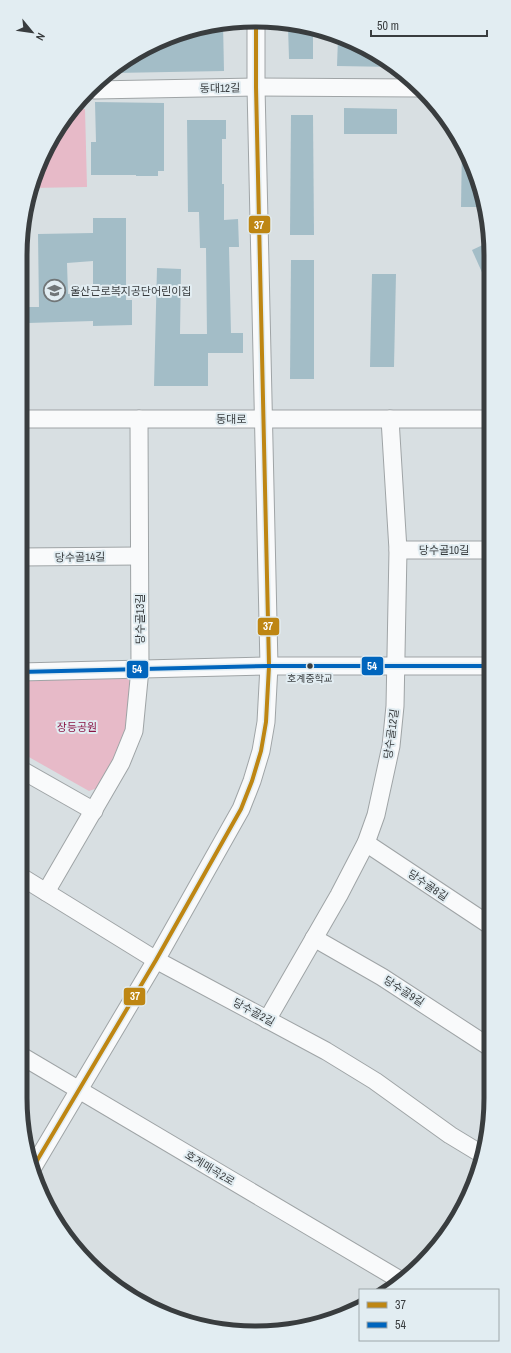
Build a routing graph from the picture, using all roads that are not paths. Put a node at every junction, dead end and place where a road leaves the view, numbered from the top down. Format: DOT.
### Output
graph roads {
  1 [pos="256,27"];
  2 [pos="256,87"];
  3 [pos="410,88"];
  4 [pos="98,90"];
  5 [pos="27,419"];
  6 [pos="263,419"];
  7 [pos="390,419"];
  8 [pos="139,420"];
  9 [pos="484,420"];
  10 [pos="398,550"];
  11 [pos="484,550"];
  12 [pos="139,556"];
  13 [pos="27,557"];
  14 [pos="268,666"];
  15 [pos="396,666"];
  16 [pos="484,666"];
  17 [pos="140,669"];
  18 [pos="27,672"];
  19 [pos="27,773"];
  20 [pos="94,811"];
  21 [pos="366,843"];
  22 [pos="27,880"];
  23 [pos="46,892"];
  24 [pos="484,921"];
  25 [pos="314,938"];
  26 [pos="156,960"];
  27 [pos="268,1020"];
  28 [pos="484,1043"];
  29 [pos="27,1059"];
  30 [pos="78,1090"];
  31 [pos="477,1152"];
  32 [pos="36,1162"];
  33 [pos="396,1278"];
  1 -- 2 [label="street"];
  2 -- 3 [label="street, 동대12길"];
  2 -- 4 [label="street, 동대12길"];
  2 -- 6 [label="street"];
  5 -- 8 [label="street, 동대로"];
  6 -- 7 [label="street, 동대로"];
  6 -- 8 [label="street, 동대로"];
  6 -- 14 [label="street"];
  7 -- 9 [label="street, 동대로"];
  7 -- 10 [label="street, 당수골12길"];
  8 -- 12 [label="street, 당수골13길"];
  10 -- 11 [label="street, 당수골10길"];
  10 -- 15 [label="street, 당수골12길"];
  12 -- 13 [label="street, 당수골14길"];
  12 -- 17 [label="street, 당수골13길"];
  14 -- 15 [label="street"];
  14 -- 17 [label="street"];
  14 -- 26 [label="street"];
  15 -- 16 [label="street"];
  15 -- 21 [label="street, 당수골12길"];
  17 -- 18 [label="street"];
  17 -- 20 [label="street, 당수골13길"];
  19 -- 20 [label="street"];
  20 -- 23 [label="street, 당수골13길"];
  21 -- 24 [label="street, 당수골8길"];
  21 -- 25 [label="street, 당수골12길"];
  22 -- 23 [label="street, 당수골2길"];
  23 -- 26 [label="street, 당수골2길"];
  25 -- 27 [label="street, 당수골12길"];
  25 -- 28 [label="street, 당수골9길"];
  26 -- 27 [label="street, 당수골2길"];
  26 -- 30 [label="street"];
  27 -- 31 [label="street, 당수골2길"];
  29 -- 30 [label="street, 호계매곡2로"];
  30 -- 32 [label="street"];
  30 -- 33 [label="street, 호계매곡2로"];
}
